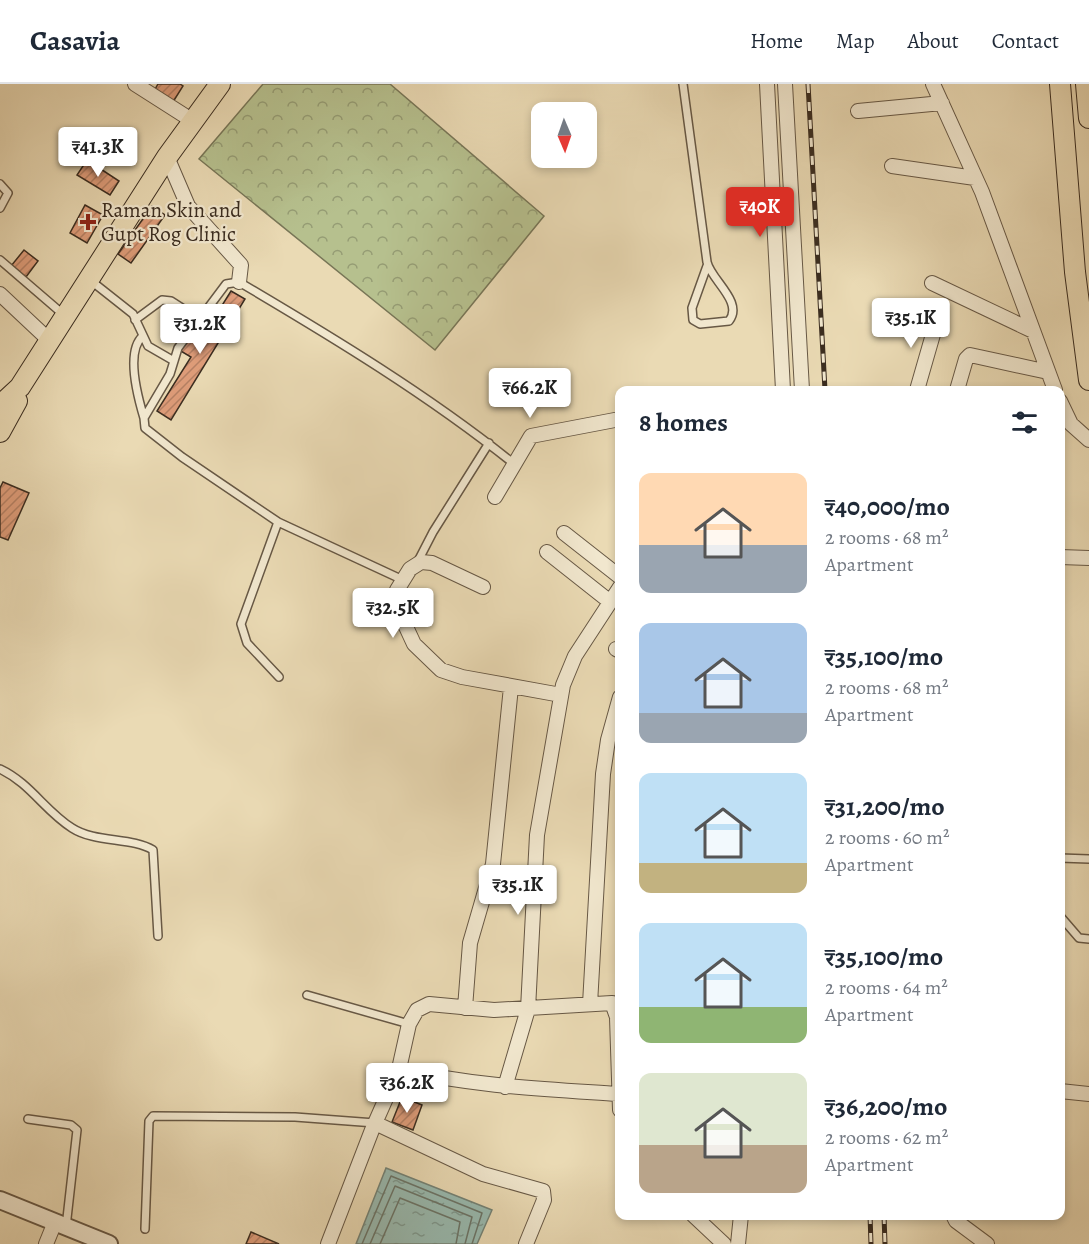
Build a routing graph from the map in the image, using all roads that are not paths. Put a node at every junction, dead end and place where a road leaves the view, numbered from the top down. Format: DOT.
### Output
graph roads {
  1 [pos="135,84"];
  2 [pos="220,84"];
  3 [pos="683,84"];
  4 [pos="767,84"];
  5 [pos="785,84"];
  6 [pos="933,84"];
  7 [pos="1060,84"];
  8 [pos="1072,84"];
  9 [pos="1086,84"];
  10 [pos="942,103"];
  11 [pos="858,111"];
  12 [pos="1089,118"];
  13 [pos="193,121"];
  14 [pos="167,157"];
  15 [pos="892,166"];
  16 [pos="975,178"];
  17 [pos="0,184"];
  18 [pos="0,208"];
  19 [pos="0,260"];
  20 [pos="707,266"];
  21 [pos="88,280"];
  22 [pos="239,282"];
  23 [pos="932,284"];
  24 [pos="1089,288"];
  25 [pos="0,294"];
  26 [pos="66,316"];
  27 [pos="938,317"];
  28 [pos="135,320"];
  29 [pos="199,320"];
  30 [pos="1033,331"];
  31 [pos="142,336"];
  32 [pos="50,340"];
  33 [pos="174,361"];
  34 [pos="1048,372"];
  35 [pos="1089,379"];
  36 [pos="783,386"];
  37 [pos="802,386"];
  38 [pos="918,386"];
  39 [pos="958,386"];
  40 [pos="1053,386"];
  41 [pos="20,387"];
  42 [pos="0,411"];
  43 [pos="1065,411"];
  44 [pos="144,418"];
  45 [pos="615,420"];
  46 [pos="0,432"];
  47 [pos="1089,440"];
  48 [pos="489,443"];
  49 [pos="513,463"];
  50 [pos="495,497"];
  51 [pos="278,522"];
  52 [pos="564,533"];
  53 [pos="547,552"];
  54 [pos="1065,557"];
  55 [pos="1089,558"];
  56 [pos="417,563"];
  57 [pos="615,573"];
  58 [pos="403,580"];
  59 [pos="483,587"];
  60 [pos="615,593"];
  61 [pos="609,601"];
  62 [pos="279,677"];
  63 [pos="511,687"];
  64 [pos="561,694"];
  65 [pos="615,715"];
  66 [pos="0,769"];
  67 [pos="1065,858"];
  68 [pos="1089,859"];
  69 [pos="1065,922"];
  70 [pos="158,936"];
  71 [pos="1089,939"];
  72 [pos="307,995"];
  73 [pos="590,1004"];
  74 [pos="615,1004"];
  75 [pos="465,1008"];
  76 [pos="528,1009"];
  77 [pos="409,1024"];
  78 [pos="399,1069"];
  79 [pos="504,1087"];
  80 [pos="1065,1092"];
  81 [pos="615,1094"];
  82 [pos="1089,1094"];
  83 [pos="28,1119"];
  84 [pos="375,1123"];
  85 [pos="0,1200"];
  86 [pos="698,1220"];
  87 [pos="740,1220"];
  88 [pos="955,1220"];
  89 [pos="60,1225"];
  90 [pos="145,1229"];
  91 [pos="46,1244"];
  92 [pos="109,1244"];
  93 [pos="328,1244"];
  94 [pos="526,1244"];
  95 [pos="724,1244"];
  96 [pos="738,1244"];
  97 [pos="987,1244"];
  1 -- 13 [label="street"];
  2 -- 13 [label="main road"];
  3 -- 20 [label="lane"];
  4 -- 36 [label="street"];
  5 -- 37 [label="street"];
  6 -- 10 [label="street"];
  7 -- 35 [label="main road"];
  8 -- 24 [label="main road"];
  9 -- 12 [label="main road"];
  10 -- 11 [label="street"];
  10 -- 16 [label="street"];
  13 -- 14 [label="main road"];
  14 -- 21 [label="main road"];
  14 -- 22 [label="street"];
  15 -- 16 [label="street"];
  16 -- 30 [label="street"];
  17 -- 18 [label="lane"];
  19 -- 26 [label="lane"];
  20 -- 20 [label="lane"];
  21 -- 26 [label="main road"];
  21 -- 28 [label="lane"];
  22 -- 29 [label="lane"];
  22 -- 48 [label="lane"];
  23 -- 30 [label="street"];
  25 -- 32 [label="street"];
  26 -- 32 [label="main road"];
  27 -- 38 [label="street"];
  28 -- 29 [label="lane"];
  28 -- 31 [label="lane"];
  29 -- 33 [label="lane"];
  30 -- 34 [label="street"];
  31 -- 33 [label="lane"];
  31 -- 44 [label="lane"];
  32 -- 41 [label="main road"];
  33 -- 44 [label="lane"];
  34 -- 39 [label="street"];
  34 -- 40 [label="street"];
  41 -- 42 [label="main road"];
  41 -- 46 [label="main road"];
  43 -- 47 [label="street"];
  44 -- 51 [label="lane"];
  45 -- 49 [label="street"];
  48 -- 49 [label="lane"];
  48 -- 56 [label="lane"];
  49 -- 50 [label="street"];
  51 -- 58 [label="lane"];
  51 -- 62 [label="lane"];
  52 -- 57 [label="street"];
  53 -- 61 [label="street"];
  54 -- 55 [label="street"];
  56 -- 58 [label="street"];
  56 -- 59 [label="street"];
  58 -- 63 [label="street"];
  60 -- 61 [label="street"];
  61 -- 64 [label="street"];
  63 -- 64 [label="street"];
  63 -- 75 [label="street"];
  64 -- 76 [label="street"];
  65 -- 73 [label="street"];
  66 -- 70 [label="lane"];
  67 -- 68 [label="lane"];
  69 -- 71 [label="lane"];
  72 -- 77 [label="lane"];
  73 -- 74 [label="street"];
  73 -- 76 [label="street"];
  75 -- 76 [label="street"];
  75 -- 77 [label="street"];
  76 -- 79 [label="street"];
  77 -- 78 [label="street"];
  78 -- 79 [label="street"];
  78 -- 84 [label="street"];
  79 -- 81 [label="street"];
  80 -- 82 [label="street"];
  83 -- 89 [label="lane"];
  84 -- 90 [label="lane"];
  84 -- 93 [label="street"];
  84 -- 94 [label="street"];
  85 -- 89 [label="street"];
  86 -- 95 [label="street"];
  87 -- 96 [label="street"];
  88 -- 97 [label="street"];
  89 -- 91 [label="street"];
  89 -- 92 [label="street"];
}
